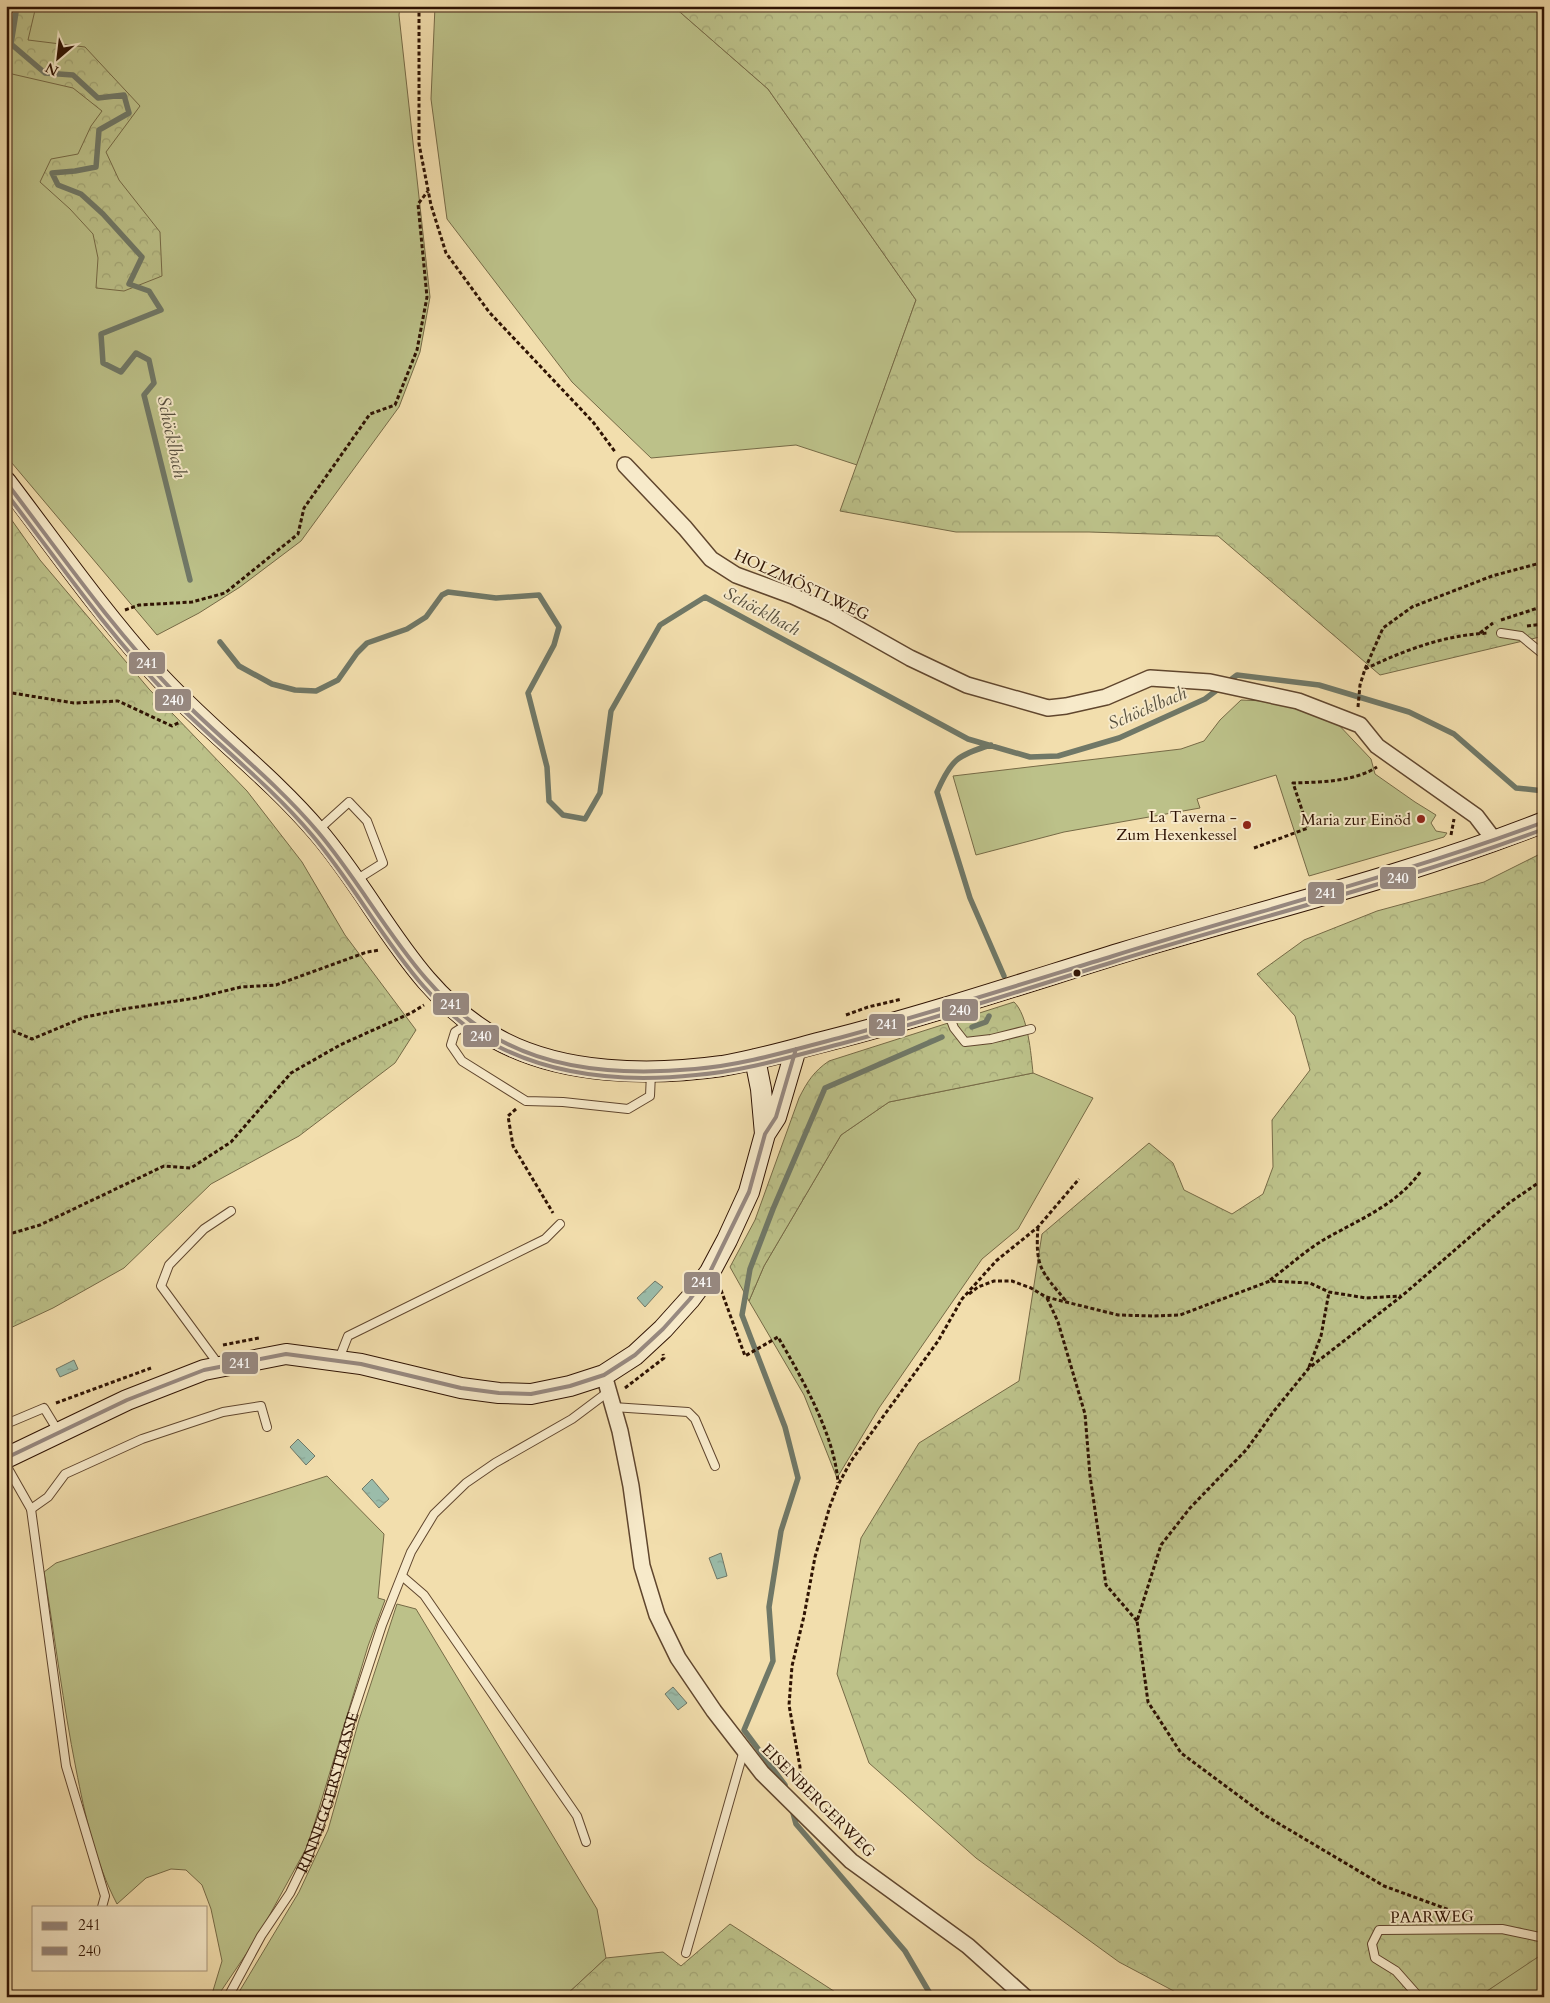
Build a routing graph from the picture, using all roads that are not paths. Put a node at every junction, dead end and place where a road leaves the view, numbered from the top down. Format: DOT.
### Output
graph roads {
  1 [pos="625,466"];
  2 [pos="6,482"];
  3 [pos="1501,633"];
  4 [pos="1544,656"];
  5 [pos="1544,822"];
  6 [pos="317,830"];
  7 [pos="1496,841"];
  8 [pos="355,881"];
  9 [pos="946,1007"];
  10 [pos="470,1023"];
  11 [pos="1031,1028"];
  12 [pos="796,1049"];
  13 [pos="754,1059"];
  14 [pos="652,1071"];
  15 [pos="765,1134"];
  16 [pos="231,1211"];
  17 [pos="560,1224"];
  18 [pos="338,1361"];
  19 [pos="220,1367"];
  20 [pos="609,1393"];
  21 [pos="6,1424"];
  22 [pos="266,1427"];
  23 [pos="59,1433"];
  24 [pos="6,1458"];
  25 [pos="6,1465"];
  26 [pos="715,1466"];
  27 [pos="31,1509"];
  28 [pos="402,1576"];
  29 [pos="744,1750"];
  30 [pos="586,1842"];
  31 [pos="102,1906"];
  32 [pos="1544,1938"];
  33 [pos="686,1953"];
  34 [pos="228,1997"];
  35 [pos="1025,1997"];
  36 [pos="1418,1997"];
  1 -- 7 [label="street, HOLZMÖSTLWEG"];
  2 -- 6 [label="main road"];
  3 -- 4 [label="lane"];
  5 -- 7 [label="main road"];
  6 -- 8 [label="main road"];
  6 -- 8 [label="lane"];
  7 -- 9 [label="main road"];
  8 -- 10 [label="main road"];
  9 -- 11 [label="lane"];
  9 -- 12 [label="main road"];
  10 -- 14 [label="main road"];
  10 -- 14 [label="lane"];
  12 -- 13 [label="main road"];
  12 -- 15 [label="main road, RINNEGGERSTRASSE"];
  13 -- 14 [label="main road"];
  13 -- 15 [label="main road, RINNEGGERSTRASSE"];
  15 -- 20 [label="main road, RINNEGGERSTRASSE"];
  16 -- 19 [label="lane"];
  17 -- 18 [label="lane"];
  18 -- 19 [label="main road, RINNEGGERSTRASSE"];
  18 -- 20 [label="main road, RINNEGGERSTRASSE"];
  19 -- 23 [label="main road, RINNEGGERSTRASSE"];
  20 -- 26 [label="lane"];
  20 -- 28 [label="lane, RINNEGGERSTRASSE"];
  20 -- 29 [label="street, EISENBERGERWEG"];
  21 -- 23 [label="lane"];
  22 -- 27 [label="lane"];
  23 -- 24 [label="main road, RINNEGGERSTRASSE"];
  25 -- 27 [label="lane"];
  27 -- 31 [label="lane"];
  28 -- 30 [label="lane"];
  28 -- 34 [label="lane, RINNEGGERSTRASSE"];
  29 -- 33 [label="lane"];
  29 -- 35 [label="street, EISENBERGERWEG"];
  32 -- 36 [label="lane, PAARWEG"];
}
